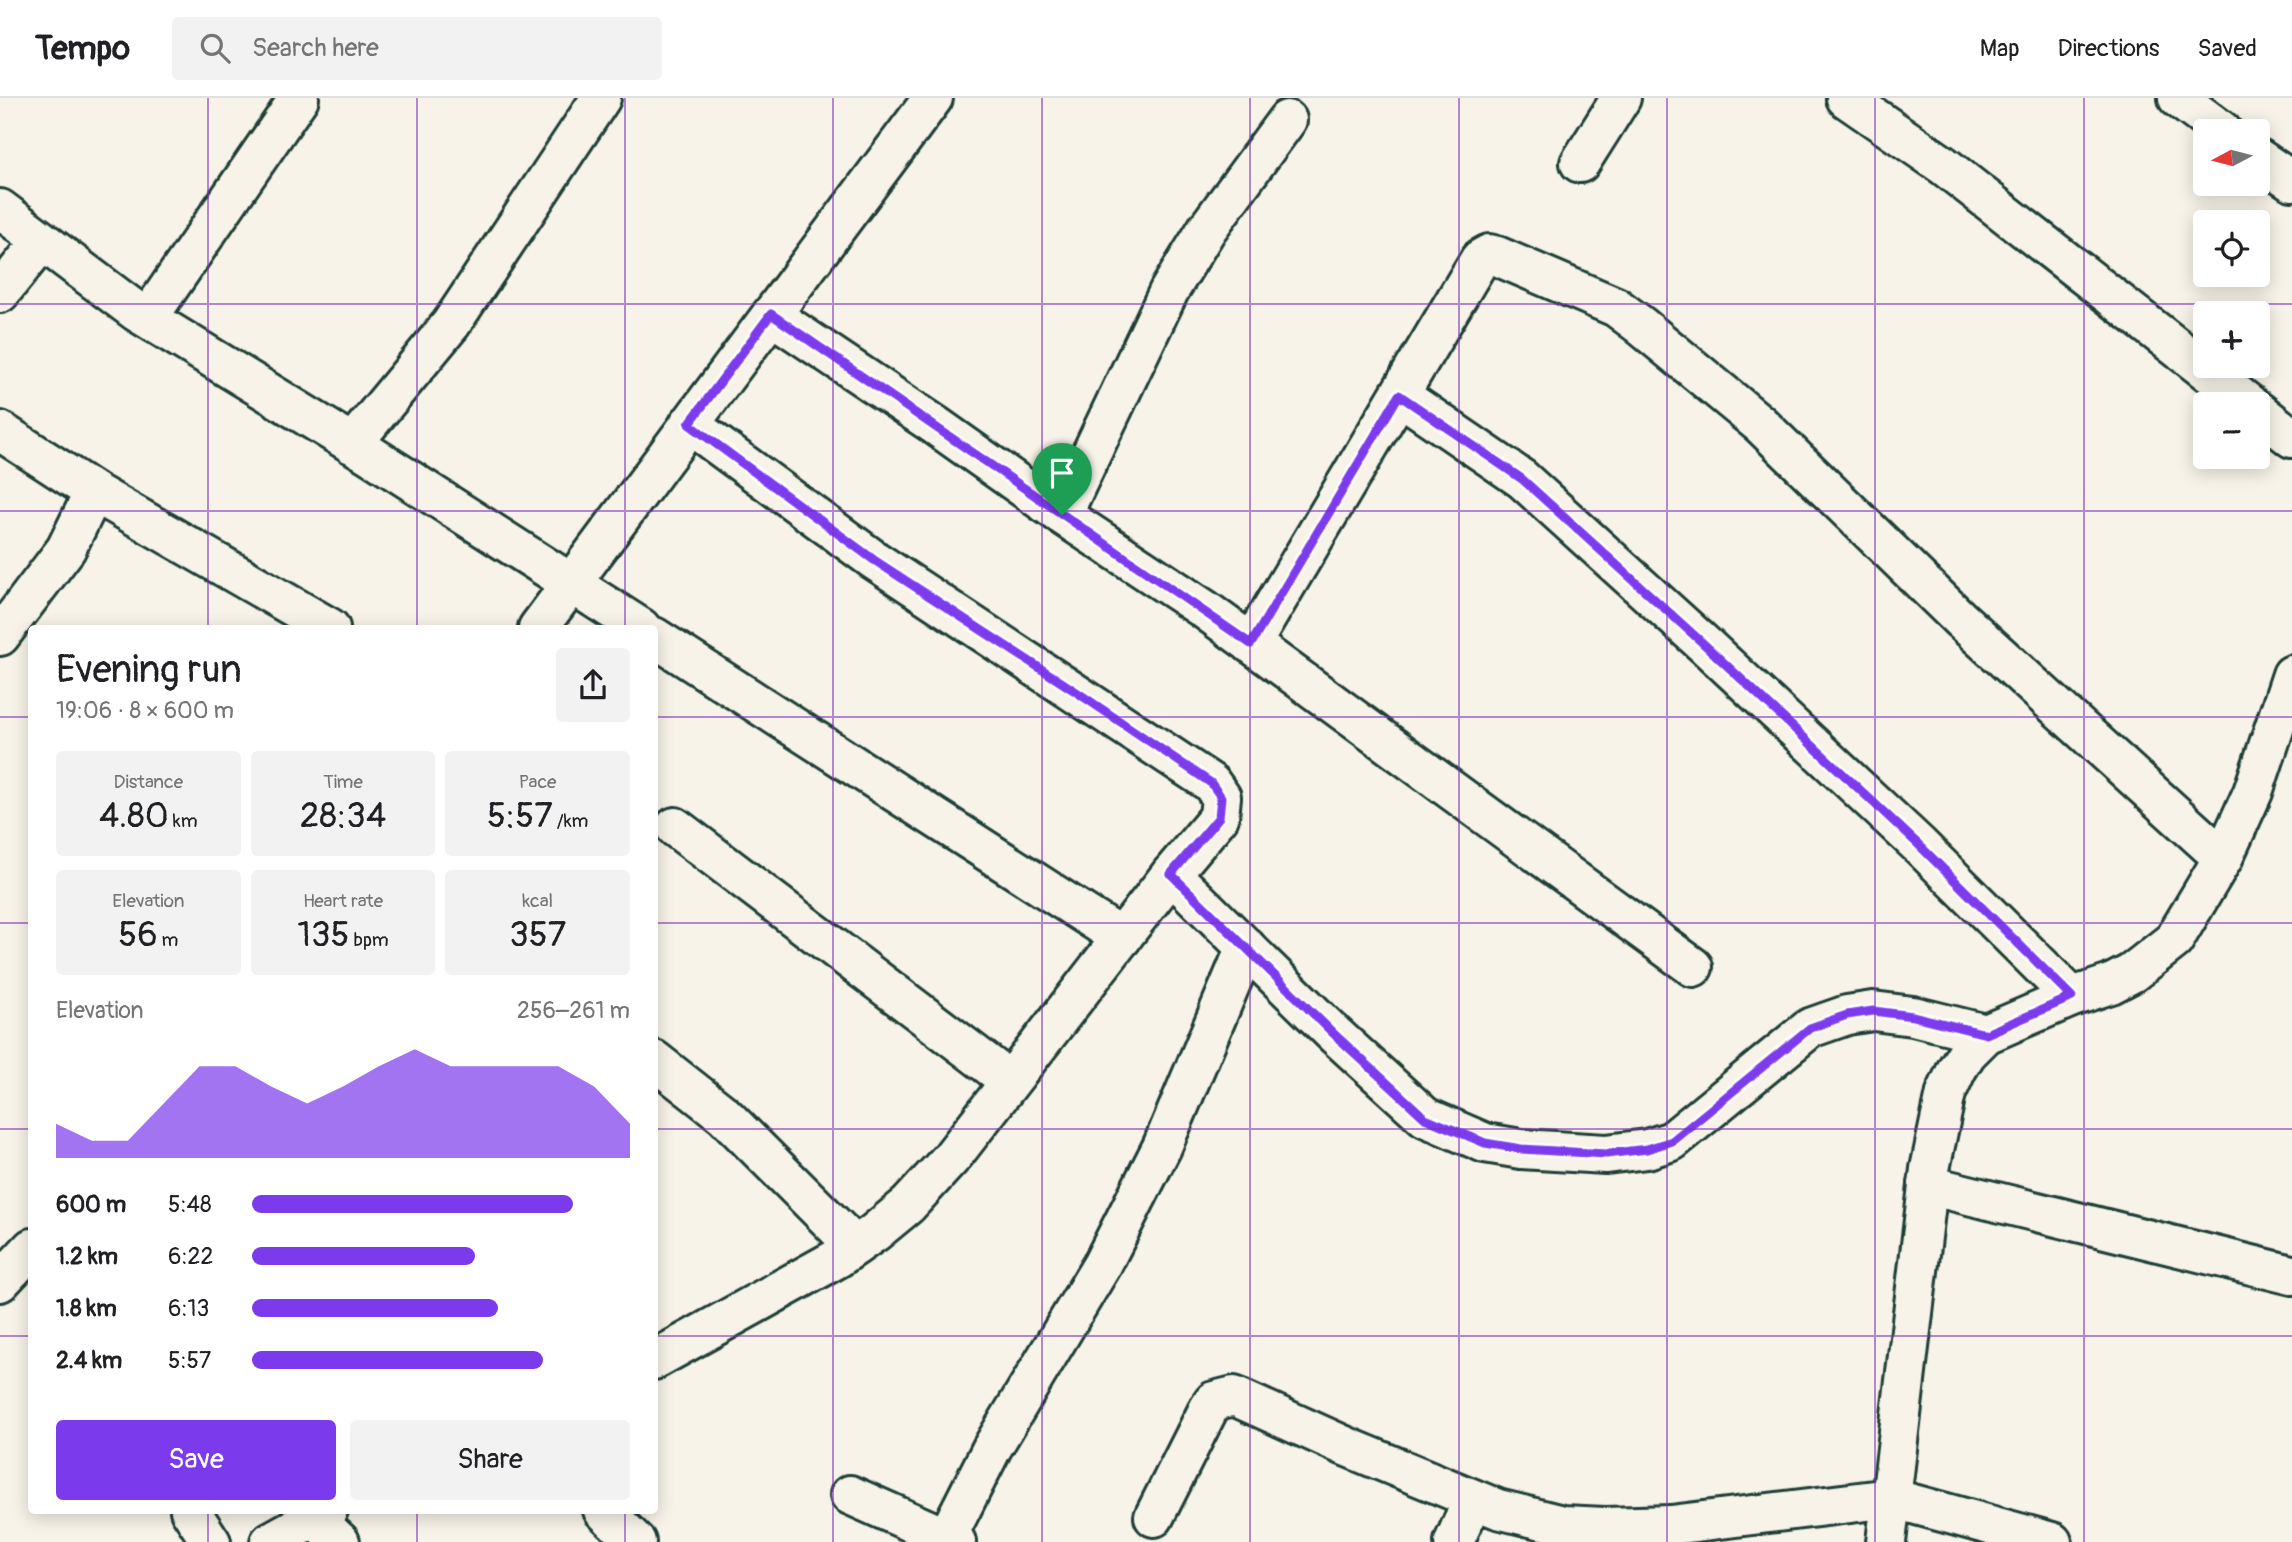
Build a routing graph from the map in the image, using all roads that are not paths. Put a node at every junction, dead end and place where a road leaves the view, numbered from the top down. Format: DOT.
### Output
graph roads {
  1 [pos="299,98"];
  2 [pos="601,98"];
  3 [pos="933,98"];
  4 [pos="1621,98"];
  5 [pos="1846,98"];
  6 [pos="2178,98"];
  7 [pos="2206,119"];
  8 [pos="1287,120"];
  9 [pos="1580,163"];
  10 [pos="2270,166"];
  11 [pos="2292,181"];
  12 [pos="0,209"];
  13 [pos="42,241"];
  14 [pos="0,293"];
  15 [pos="771,314"];
  16 [pos="148,318"];
  17 [pos="2234,392"];
  18 [pos="1399,395"];
  19 [pos="2270,421"];
  20 [pos="689,424"];
  21 [pos="0,431"];
  22 [pos="2292,438"];
  23 [pos="352,444"];
  24 [pos="94,492"];
  25 [pos="1062,515"];
  26 [pos="571,583"];
  27 [pos="325,625"];
  28 [pos="540,625"];
  29 [pos="636,625"];
  30 [pos="0,636"];
  31 [pos="658,640"];
  32 [pos="1251,644"];
  33 [pos="2292,675"];
  34 [pos="675,827"];
  35 [pos="2223,858"];
  36 [pos="1171,874"];
  37 [pos="1122,938"];
  38 [pos="1246,947"];
  39 [pos="1693,967"];
  40 [pos="2072,997"];
  41 [pos="1986,1034"];
  42 [pos="658,1063"];
  43 [pos="1010,1081"];
  44 [pos="1928,1185"];
  45 [pos="855,1246"];
  46 [pos="2292,1275"];
  47 [pos="658,1358"];
  48 [pos="850,1495"];
  49 [pos="1891,1498"];
  50 [pos="1473,1499"];
  51 [pos="193,1514"];
  52 [pos="607,1514"];
  53 [pos="1154,1517"];
  54 [pos="327,1523"];
  55 [pos="951,1539"];
  56 [pos="211,1542"];
  57 [pos="271,1542"];
  58 [pos="636,1542"];
  59 [pos="1454,1542"];
  60 [pos="1886,1542"];
  61 [pos="2052,1542"];
  1 -- 16 [label="street"];
  2 -- 23 [label="street"];
  3 -- 15 [label="street"];
  4 -- 9 [label="street"];
  5 -- 17 [label="street"];
  6 -- 7 [label="street"];
  8 -- 25 [label="street"];
  10 -- 11 [label="street"];
  12 -- 13 [label="street"];
  13 -- 14 [label="street"];
  13 -- 16 [label="street"];
  15 -- 20 [label="street"];
  15 -- 25 [label="street"];
  16 -- 23 [label="street"];
  18 -- 32 [label="street"];
  18 -- 35 [label="street"];
  18 -- 40 [label="street"];
  19 -- 22 [label="street"];
  20 -- 26 [label="street"];
  20 -- 36 [label="street"];
  21 -- 24 [label="street"];
  23 -- 26 [label="street"];
  24 -- 27 [label="street"];
  24 -- 30 [label="street"];
  25 -- 32 [label="street"];
  26 -- 28 [label="street"];
  26 -- 29 [label="street"];
  31 -- 37 [label="street"];
  32 -- 39 [label="street"];
  33 -- 35 [label="street"];
  34 -- 43 [label="street"];
  35 -- 40 [label="street"];
  36 -- 37 [label="street"];
  36 -- 38 [label="street"];
  37 -- 43 [label="street"];
  38 -- 41 [label="street"];
  38 -- 55 [label="street"];
  40 -- 41 [label="street"];
  41 -- 44 [label="street"];
  42 -- 45 [label="street"];
  43 -- 45 [label="street"];
  44 -- 46 [label="street"];
  44 -- 49 [label="street"];
  45 -- 47 [label="street"];
  48 -- 55 [label="street"];
  49 -- 50 [label="street"];
  49 -- 60 [label="street"];
  49 -- 61 [label="street"];
  50 -- 53 [label="street"];
  50 -- 59 [label="street"];
  51 -- 56 [label="street"];
  52 -- 58 [label="street"];
  54 -- 57 [label="street"];
}
